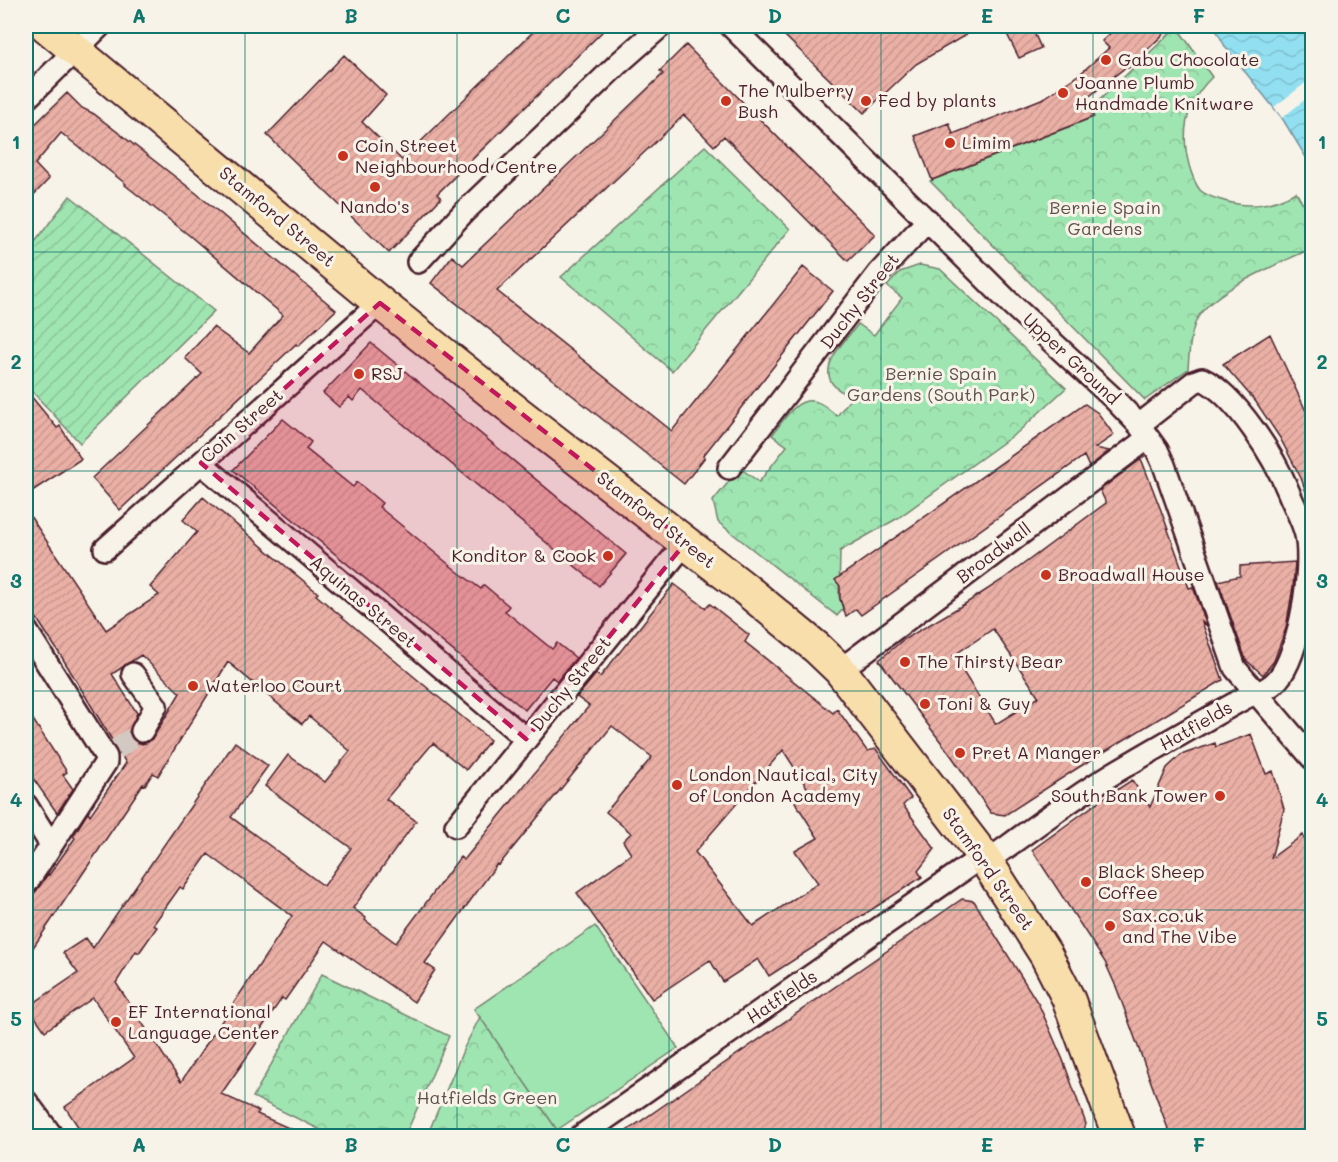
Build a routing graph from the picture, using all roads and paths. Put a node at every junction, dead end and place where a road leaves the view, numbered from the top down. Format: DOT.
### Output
graph roads {
  1 [pos="46,26"];
  2 [pos="100,26"];
  3 [pos="661,26"];
  4 [pos="731,26"];
  5 [pos="76,50"];
  6 [pos="26,99"];
  7 [pos="928,220"];
  8 [pos="418,262"];
  9 [pos="380,303"];
  10 [pos="1144,431"];
  11 [pos="201,463"];
  12 [pos="729,468"];
  13 [pos="686,542"];
  14 [pos="105,549"];
  15 [pos="26,630"];
  16 [pos="840,670"];
  17 [pos="133,674"];
  18 [pos="1257,694"];
  19 [pos="142,731"];
  20 [pos="526,739"];
  21 [pos="1312,758"];
  22 [pos="26,805"];
  23 [pos="456,826"];
  24 [pos="51,844"];
  25 [pos="984,859"];
  26 [pos="26,885"];
  27 [pos="26,1101"];
  28 [pos="51,1137"];
  29 [pos="581,1137"];
  30 [pos="1119,1137"];
  1 -- 5 [label="main road, Stamford Street"];
  2 -- 5 [label="street"];
  3 -- 8 [label="street"];
  4 -- 7 [label="street, Upper Ground"];
  5 -- 6 [label="street"];
  5 -- 9 [label="main road, Stamford Street"];
  7 -- 10 [label="street, Upper Ground"];
  7 -- 12 [label="street, Duchy Street"];
  9 -- 11 [label="street, Coin Street"];
  9 -- 13 [label="main road, Stamford Street"];
  10 -- 16 [label="street, Broadwall"];
  10 -- 18 [label="street, Upper Ground"];
  10 -- 18 [label="street, Broadwall"];
  11 -- 14 [label="street, Coin Street"];
  11 -- 20 [label="street, Aquinas Street"];
  13 -- 16 [label="main road, Stamford Street"];
  13 -- 20 [label="street, Duchy Street"];
  15 -- 24 [label="street"];
  16 -- 25 [label="main road, Stamford Street"];
  17 -- 19 [label="street"];
  18 -- 21 [label="street, Upper Ground"];
  18 -- 25 [label="street, Hatfields"];
  20 -- 23 [label="street, Duchy Street"];
  22 -- 24 [label="street"];
  24 -- 26 [label="street"];
  25 -- 29 [label="street, Hatfields"];
  25 -- 30 [label="main road, Stamford Street"];
  27 -- 28 [label="street"];
}
